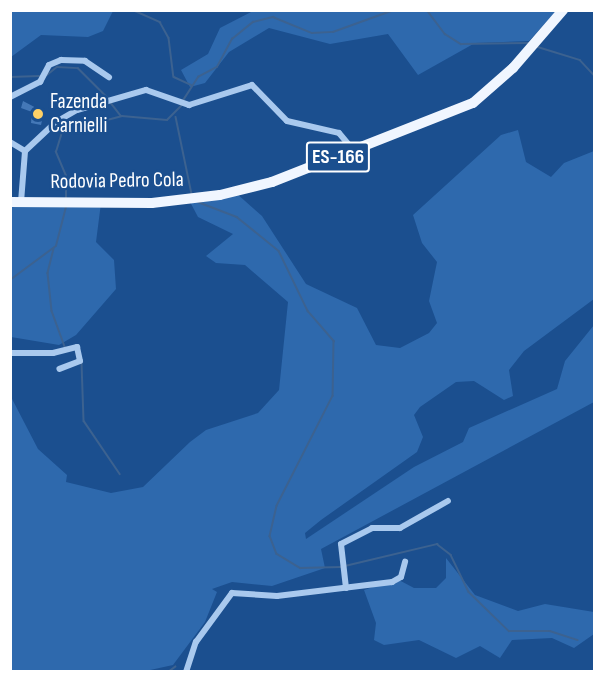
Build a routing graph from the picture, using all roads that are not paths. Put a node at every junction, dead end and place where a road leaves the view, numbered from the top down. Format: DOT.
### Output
graph roads {
  1 [pos="563,10"];
  2 [pos="109,77"];
  3 [pos="10,97"];
  4 [pos="10,142"];
  5 [pos="25,151"];
  6 [pos="354,151"];
  7 [pos="16,202"];
  8 [pos="10,353"];
  9 [pos="59,369"];
  10 [pos="448,501"];
  11 [pos="405,562"];
  12 [pos="346,588"];
  13 [pos="186,672"];
  1 -- 6 [label="main road, Rodovia Pedro Cola / ES-166"];
  2 -- 3 [label="street"];
  4 -- 5 [label="street"];
  5 -- 6 [label="street"];
  5 -- 7 [label="street"];
  6 -- 7 [label="main road, Rodovia Pedro Cola / ES-166"];
  8 -- 9 [label="street"];
  10 -- 12 [label="street"];
  11 -- 12 [label="street"];
  12 -- 13 [label="street"];
}
